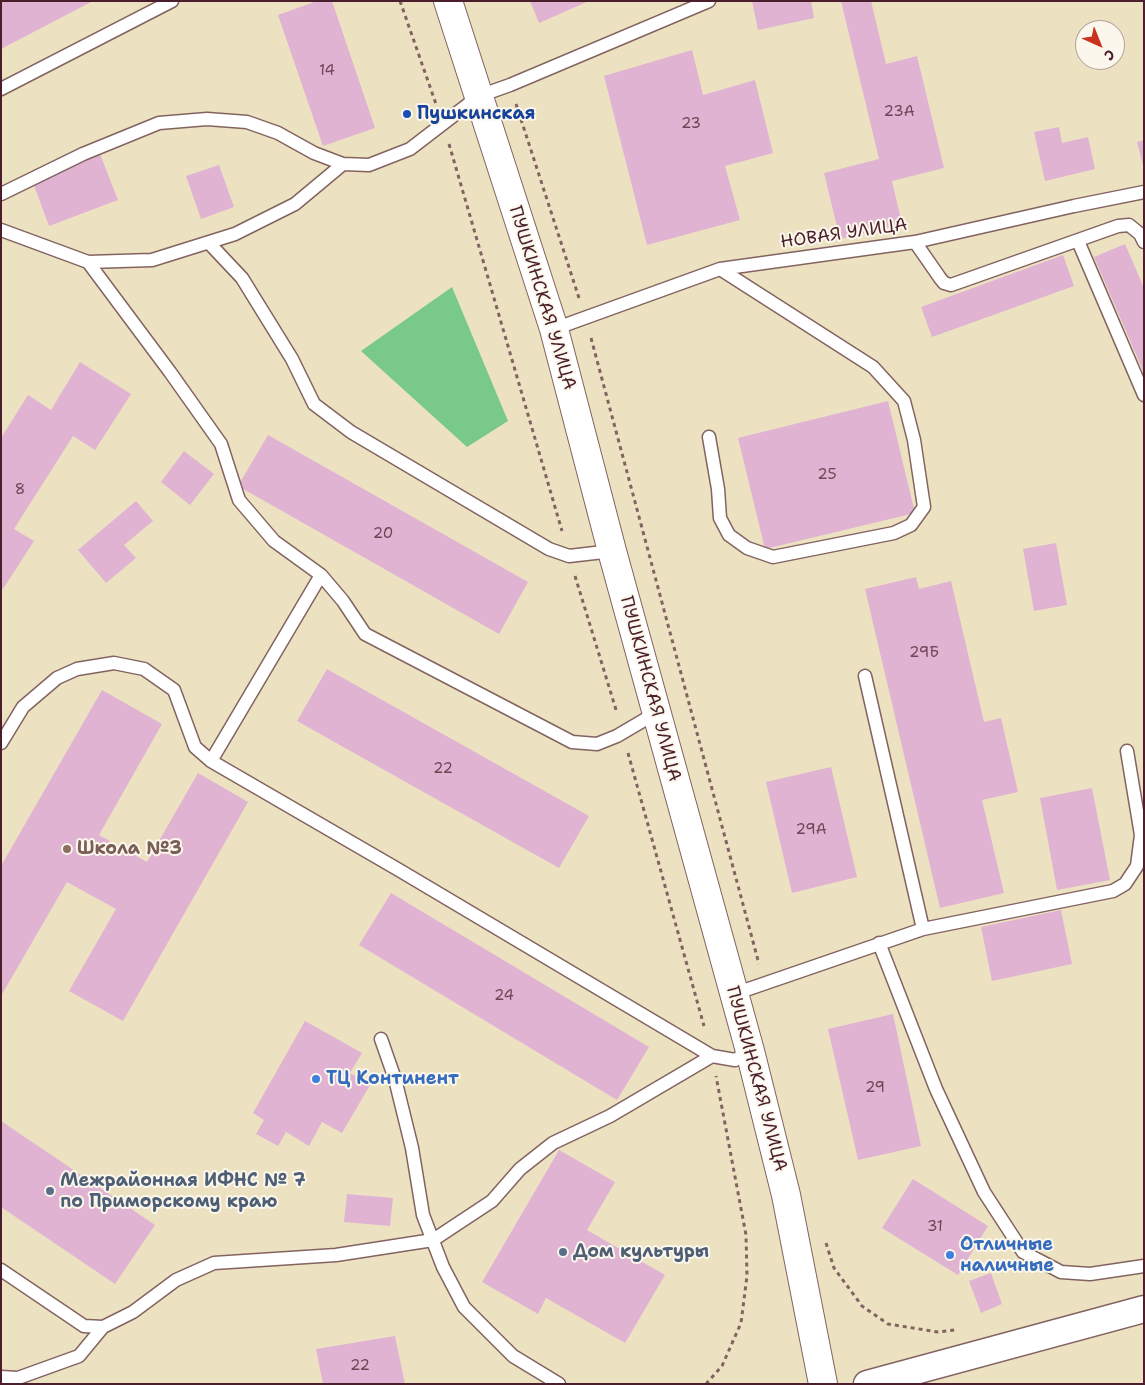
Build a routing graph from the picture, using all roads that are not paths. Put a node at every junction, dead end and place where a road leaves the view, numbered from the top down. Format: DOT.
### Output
graph roads {
  1 [pos="172,1"];
  2 [pos="448,1"];
  3 [pos="709,1"];
  4 [pos="1,89"];
  5 [pos="479,96"];
  6 [pos="343,164"];
  7 [pos="1144,192"];
  8 [pos="1,194"];
  9 [pos="1,230"];
  10 [pos="1078,240"];
  11 [pos="915,242"];
  12 [pos="1144,242"];
  13 [pos="209,243"];
  14 [pos="88,262"];
  15 [pos="720,269"];
  16 [pos="554,329"];
  17 [pos="1144,395"];
  18 [pos="709,437"];
  19 [pos="612,550"];
  20 [pos="321,575"];
  21 [pos="865,676"];
  22 [pos="656,712"];
  23 [pos="1,743"];
  24 [pos="1127,751"];
  25 [pos="211,761"];
  26 [pos="923,929"];
  27 [pos="880,943"];
  28 [pos="734,994"];
  29 [pos="381,1039"];
  30 [pos="750,1051"];
  31 [pos="712,1056"];
  32 [pos="433,1240"];
  33 [pos="1144,1266"];
  34 [pos="1,1270"];
  35 [pos="1144,1309"];
  36 [pos="103,1327"];
  37 [pos="1,1377"];
  38 [pos="559,1384"];
  39 [pos="823,1384"];
  40 [pos="867,1384"];
  1 -- 4 [label="lane"];
  2 -- 5 [label="main road, ПУШКИНСКАЯ УЛИЦА"];
  3 -- 5 [label="lane"];
  5 -- 6 [label="lane"];
  5 -- 16 [label="main road, ПУШКИНСКАЯ УЛИЦА"];
  6 -- 8 [label="lane"];
  6 -- 13 [label="lane"];
  7 -- 11 [label="lane, НОВАЯ УЛИЦА"];
  9 -- 14 [label="lane"];
  10 -- 11 [label="lane"];
  10 -- 12 [label="lane"];
  10 -- 17 [label="lane"];
  11 -- 15 [label="lane, НОВАЯ УЛИЦА"];
  13 -- 14 [label="lane"];
  13 -- 19 [label="lane"];
  14 -- 20 [label="lane"];
  15 -- 16 [label="lane, НОВАЯ УЛИЦА"];
  15 -- 18 [label="lane"];
  16 -- 19 [label="main road, ПУШКИНСКАЯ УЛИЦА"];
  19 -- 22 [label="main road, ПУШКИНСКАЯ УЛИЦА"];
  20 -- 22 [label="lane"];
  20 -- 25 [label="lane"];
  21 -- 26 [label="lane"];
  22 -- 28 [label="main road, ПУШКИНСКАЯ УЛИЦА"];
  23 -- 25 [label="lane"];
  24 -- 26 [label="lane"];
  25 -- 31 [label="lane"];
  26 -- 27 [label="lane"];
  27 -- 28 [label="lane"];
  27 -- 33 [label="lane"];
  28 -- 30 [label="main road, ПУШКИНСКАЯ УЛИЦА"];
  29 -- 32 [label="lane"];
  30 -- 31 [label="lane"];
  30 -- 39 [label="main road, ПУШКИНСКАЯ УЛИЦА"];
  31 -- 32 [label="lane"];
  32 -- 36 [label="lane"];
  32 -- 38 [label="lane"];
  34 -- 36 [label="lane"];
  35 -- 40 [label="street"];
  36 -- 37 [label="lane"];
}
